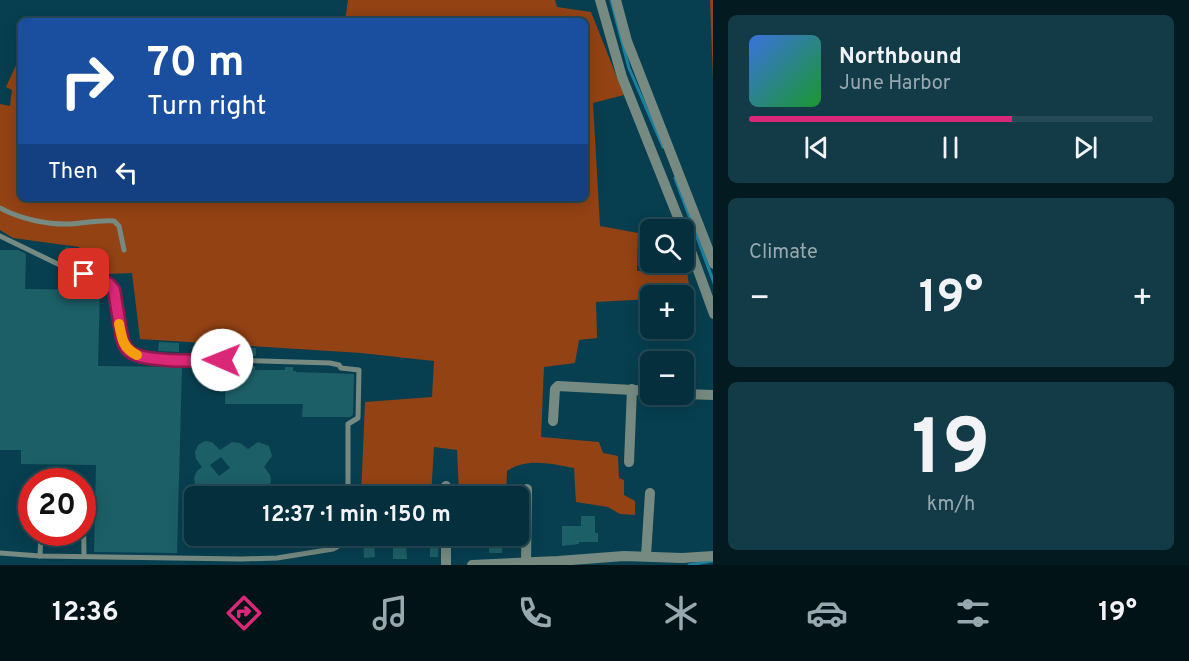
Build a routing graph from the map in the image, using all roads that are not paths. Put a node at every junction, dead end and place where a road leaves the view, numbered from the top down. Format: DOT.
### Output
graph roads {
  1 [pos="600,0"];
  2 [pos="616,0"];
  3 [pos="618,40"];
  4 [pos="0,208"];
  5 [pos="679,219"];
  6 [pos="0,236"];
  7 [pos="124,250"];
  8 [pos="694,259"];
  9 [pos="713,262"];
  10 [pos="713,311"];
  11 [pos="632,389"];
  12 [pos="640,390"];
  13 [pos="694,394"];
  14 [pos="713,395"];
  15 [pos="553,421"];
  16 [pos="629,462"];
  17 [pos="348,486"];
  18 [pos="650,494"];
  19 [pos="40,546"];
  20 [pos="84,546"];
  21 [pos="338,546"];
  22 [pos="446,546"];
  23 [pos="526,546"];
  24 [pos="0,553"];
  25 [pos="40,556"];
  26 [pos="84,556"];
  27 [pos="646,556"];
  28 [pos="713,556"];
  29 [pos="677,561"];
  30 [pos="526,563"];
  31 [pos="558,563"];
  32 [pos="446,565"];
  33 [pos="472,565"];
  1 -- 3 [label="street"];
  2 -- 3 [label="street"];
  3 -- 5 [label="street"];
  3 -- 9 [label="street"];
  4 -- 7 [label="lane"];
  6 -- 17 [label="lane"];
  8 -- 10 [label="street"];
  11 -- 12 [label="street"];
  11 -- 15 [label="street"];
  11 -- 16 [label="street"];
  13 -- 14 [label="street"];
  18 -- 27 [label="street"];
  19 -- 25 [label="lane"];
  20 -- 26 [label="lane"];
  21 -- 26 [label="lane"];
  22 -- 32 [label="street"];
  23 -- 30 [label="street"];
  24 -- 25 [label="lane"];
  25 -- 26 [label="lane"];
  27 -- 29 [label="street"];
  27 -- 31 [label="street"];
  28 -- 29 [label="street"];
  30 -- 31 [label="street"];
  30 -- 33 [label="street"];
}
